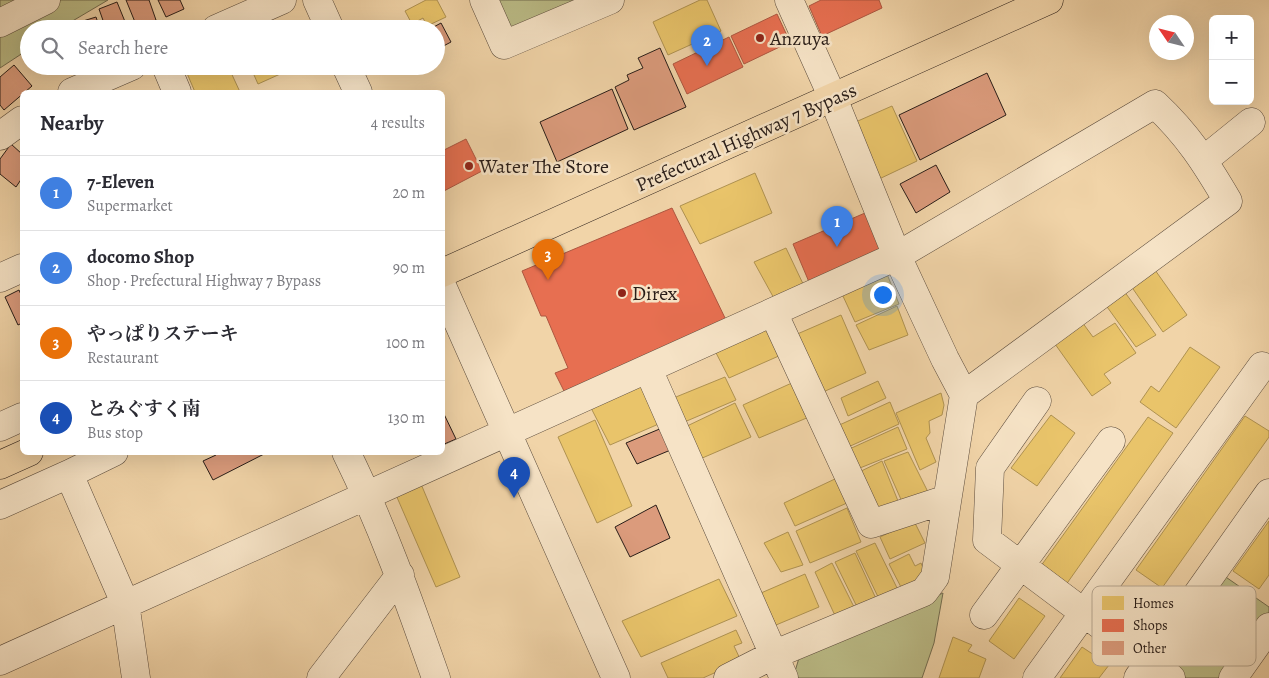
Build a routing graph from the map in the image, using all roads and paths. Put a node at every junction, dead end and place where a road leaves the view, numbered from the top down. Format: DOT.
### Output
graph roads {
  1 [pos="46,0"];
  2 [pos="282,0"];
  3 [pos="317,0"];
  4 [pos="484,0"];
  5 [pos="610,0"];
  6 [pos="789,0"];
  7 [pos="1049,0"];
  8 [pos="236,20"];
  9 [pos="326,20"];
  10 [pos="0,23"];
  11 [pos="111,75"];
  12 [pos="170,75"];
  13 [pos="350,75"];
  14 [pos="77,90"];
  15 [pos="176,90"];
  16 [pos="357,90"];
  17 [pos="833,98"];
  18 [pos="20,121"];
  19 [pos="1251,122"];
  20 [pos="0,136"];
  21 [pos="1204,160"];
  22 [pos="897,256"];
  23 [pos="20,269"];
  24 [pos="445,272"];
  25 [pos="0,278"];
  26 [pos="445,293"];
  27 [pos="773,312"];
  28 [pos="1262,366"];
  29 [pos="648,369"];
  30 [pos="964,395"];
  31 [pos="1037,401"];
  32 [pos="20,418"];
  33 [pos="0,427"];
  34 [pos="507,434"];
  35 [pos="1112,441"];
  36 [pos="22,455"];
  37 [pos="108,455"];
  38 [pos="348,455"];
  39 [pos="0,465"];
  40 [pos="69,474"];
  41 [pos="1269,492"];
  42 [pos="368,496"];
  43 [pos="947,499"];
  44 [pos="0,505"];
  45 [pos="1020,565"];
  46 [pos="400,575"];
  47 [pos="1103,586"];
  48 [pos="1202,586"];
  49 [pos="1092,601"];
  50 [pos="125,603"];
  51 [pos="1084,612"];
  52 [pos="984,615"];
  53 [pos="1092,620"];
  54 [pos="1269,627"];
  55 [pos="1256,645"];
  56 [pos="0,661"];
  57 [pos="1241,666"];
  58 [pos="779,667"];
  59 [pos="1143,670"];
  60 [pos="136,678"];
  61 [pos="321,678"];
  62 [pos="436,678"];
  63 [pos="616,678"];
  64 [pos="728,678"];
  65 [pos="1037,678"];
  66 [pos="1171,678"];
  67 [pos="1233,678"];
  1 -- 10 [label="street"];
  2 -- 8 [label="street"];
  3 -- 9 [label="street"];
  4 -- 5 [label="street"];
  6 -- 17 [label="street"];
  7 -- 17 [label="main road, Prefectural Highway 7 Bypass"];
  11 -- 14 [label="street"];
  12 -- 15 [label="street"];
  13 -- 16 [label="street"];
  17 -- 22 [label="street"];
  17 -- 24 [label="main road, Prefectural Highway 7 Bypass"];
  18 -- 20 [label="street"];
  19 -- 21 [label="street"];
  21 -- 22 [label="street"];
  21 -- 30 [label="street"];
  22 -- 27 [label="street"];
  22 -- 30 [label="street"];
  23 -- 25 [label="street"];
  26 -- 34 [label="street"];
  27 -- 29 [label="street"];
  27 -- 43 [label="street"];
  28 -- 47 [label="street"];
  29 -- 34 [label="street"];
  29 -- 58 [label="street"];
  30 -- 43 [label="street"];
  31 -- 45 [label="street"];
  32 -- 33 [label="street"];
  34 -- 42 [label="street"];
  34 -- 63 [label="street"];
  35 -- 45 [label="street"];
  36 -- 39 [label="main road"];
  37 -- 40 [label="street"];
  38 -- 42 [label="street"];
  40 -- 44 [label="street"];
  40 -- 50 [label="street"];
  41 -- 48 [label="street"];
  42 -- 46 [label="street"];
  42 -- 50 [label="street"];
  43 -- 58 [label="street"];
  45 -- 51 [label="street"];
  45 -- 52 [label="street"];
  46 -- 61 [label="street"];
  46 -- 62 [label="street"];
  49 -- 51 [label="street"];
  50 -- 56 [label="street"];
  50 -- 60 [label="street"];
  51 -- 53 [label="street"];
  51 -- 65 [label="street"];
  54 -- 55 [label="street"];
  57 -- 67 [label="street"];
  58 -- 64 [label="street"];
  59 -- 66 [label="street"];
}
